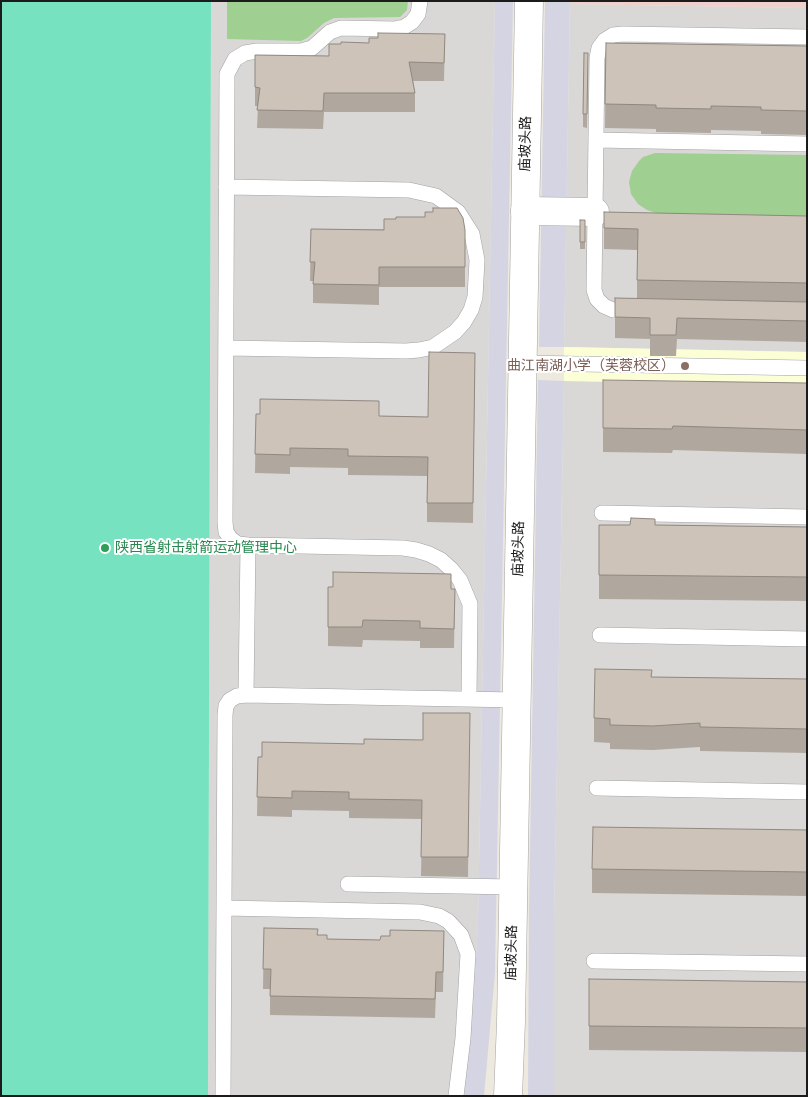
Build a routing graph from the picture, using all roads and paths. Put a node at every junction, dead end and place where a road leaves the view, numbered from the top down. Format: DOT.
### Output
graph roads {
  1 [pos="420,1"];
  2 [pos="529,1"];
  3 [pos="807,37"];
  4 [pos="596,140"];
  5 [pos="807,144"];
  6 [pos="226,187"];
  7 [pos="525,211"];
  8 [pos="601,220"];
  9 [pos="652,311"];
  10 [pos="226,348"];
  11 [pos="522,363"];
  12 [pos="807,368"];
  13 [pos="602,513"];
  14 [pos="807,517"];
  15 [pos="248,546"];
  16 [pos="600,635"];
  17 [pos="807,639"];
  18 [pos="246,695"];
  19 [pos="469,699"];
  20 [pos="517,700"];
  21 [pos="597,788"];
  22 [pos="807,792"];
  23 [pos="348,884"];
  24 [pos="513,887"];
  25 [pos="224,908"];
  26 [pos="594,961"];
  27 [pos="807,964"];
  28 [pos="223,1096"];
  29 [pos="456,1096"];
  30 [pos="508,1096"];
  1 -- 6 [label="lane"];
  2 -- 7 [label="street, 庙坡头路"];
  3 -- 4 [label="lane"];
  4 -- 5 [label="lane"];
  4 -- 8 [label="lane"];
  6 -- 10 [label="lane"];
  6 -- 10 [label="lane"];
  7 -- 8 [label="street"];
  7 -- 11 [label="street, 庙坡头路"];
  8 -- 9 [label="lane"];
  10 -- 15 [label="lane"];
  11 -- 12 [label="lane"];
  11 -- 20 [label="street, 庙坡头路"];
  13 -- 14 [label="lane"];
  15 -- 18 [label="lane"];
  15 -- 19 [label="lane"];
  16 -- 17 [label="lane"];
  18 -- 19 [label="lane"];
  18 -- 25 [label="lane"];
  19 -- 20 [label="lane"];
  20 -- 24 [label="street, 庙坡头路"];
  21 -- 22 [label="lane"];
  23 -- 24 [label="lane"];
  24 -- 30 [label="street, 庙坡头路"];
  25 -- 28 [label="lane"];
  25 -- 29 [label="lane"];
  26 -- 27 [label="lane"];
}
